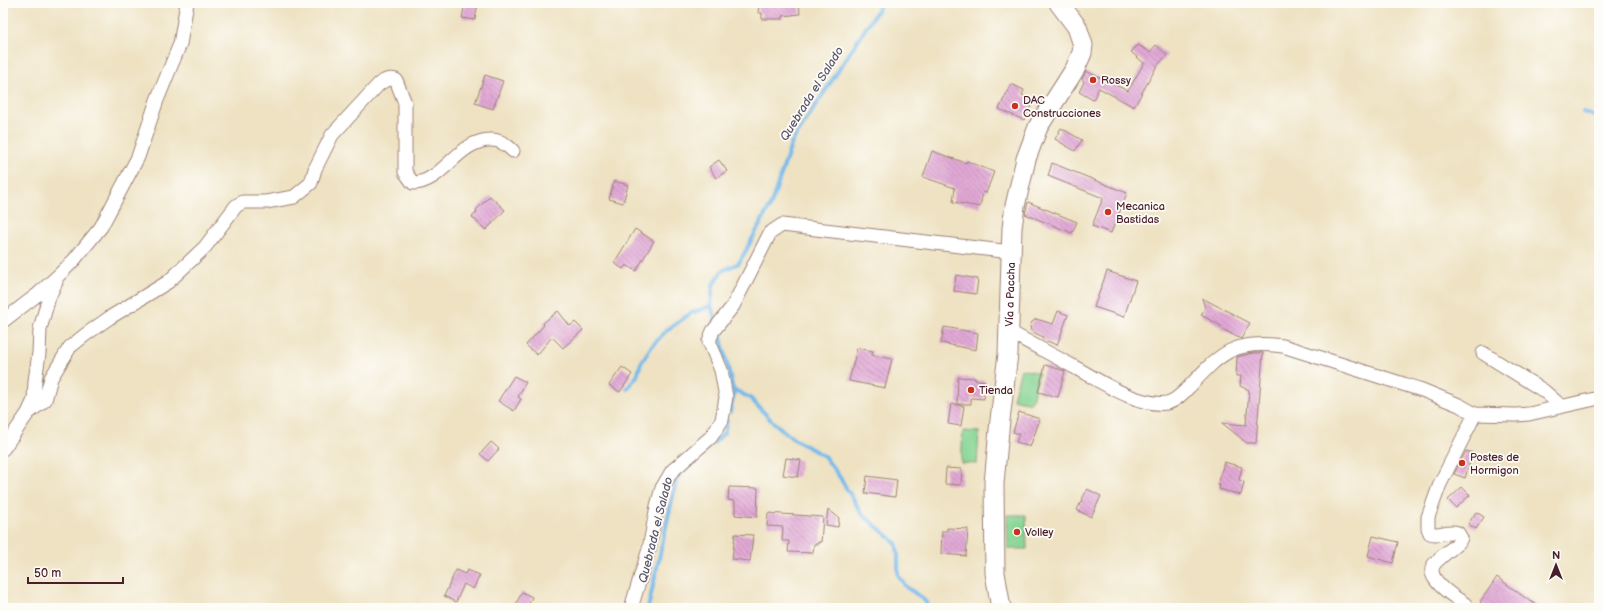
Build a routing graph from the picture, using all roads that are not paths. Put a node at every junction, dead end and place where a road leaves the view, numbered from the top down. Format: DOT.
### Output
graph roads {
  1 [pos="187,3"];
  2 [pos="1059,3"];
  3 [pos="514,151"];
  4 [pos="1011,252"];
  5 [pos="59,275"];
  6 [pos="3,321"];
  7 [pos="1010,332"];
  8 [pos="1483,353"];
  9 [pos="1599,398"];
  10 [pos="1561,406"];
  11 [pos="28,414"];
  12 [pos="1475,414"];
  13 [pos="3,449"];
  14 [pos="1465,604"];
  15 [pos="632,608"];
  16 [pos="1001,608"];
  1 -- 5 [label="street"];
  2 -- 4 [label="main road, Vía a Paccha"];
  3 -- 11 [label="street"];
  4 -- 7 [label="main road, Vía a Paccha"];
  4 -- 15 [label="street"];
  5 -- 6 [label="street"];
  5 -- 11 [label="street"];
  7 -- 12 [label="street"];
  7 -- 16 [label="main road, Vía a Paccha"];
  8 -- 10 [label="street"];
  9 -- 10 [label="street"];
  10 -- 12 [label="street"];
  11 -- 13 [label="street"];
  12 -- 14 [label="street"];
}
